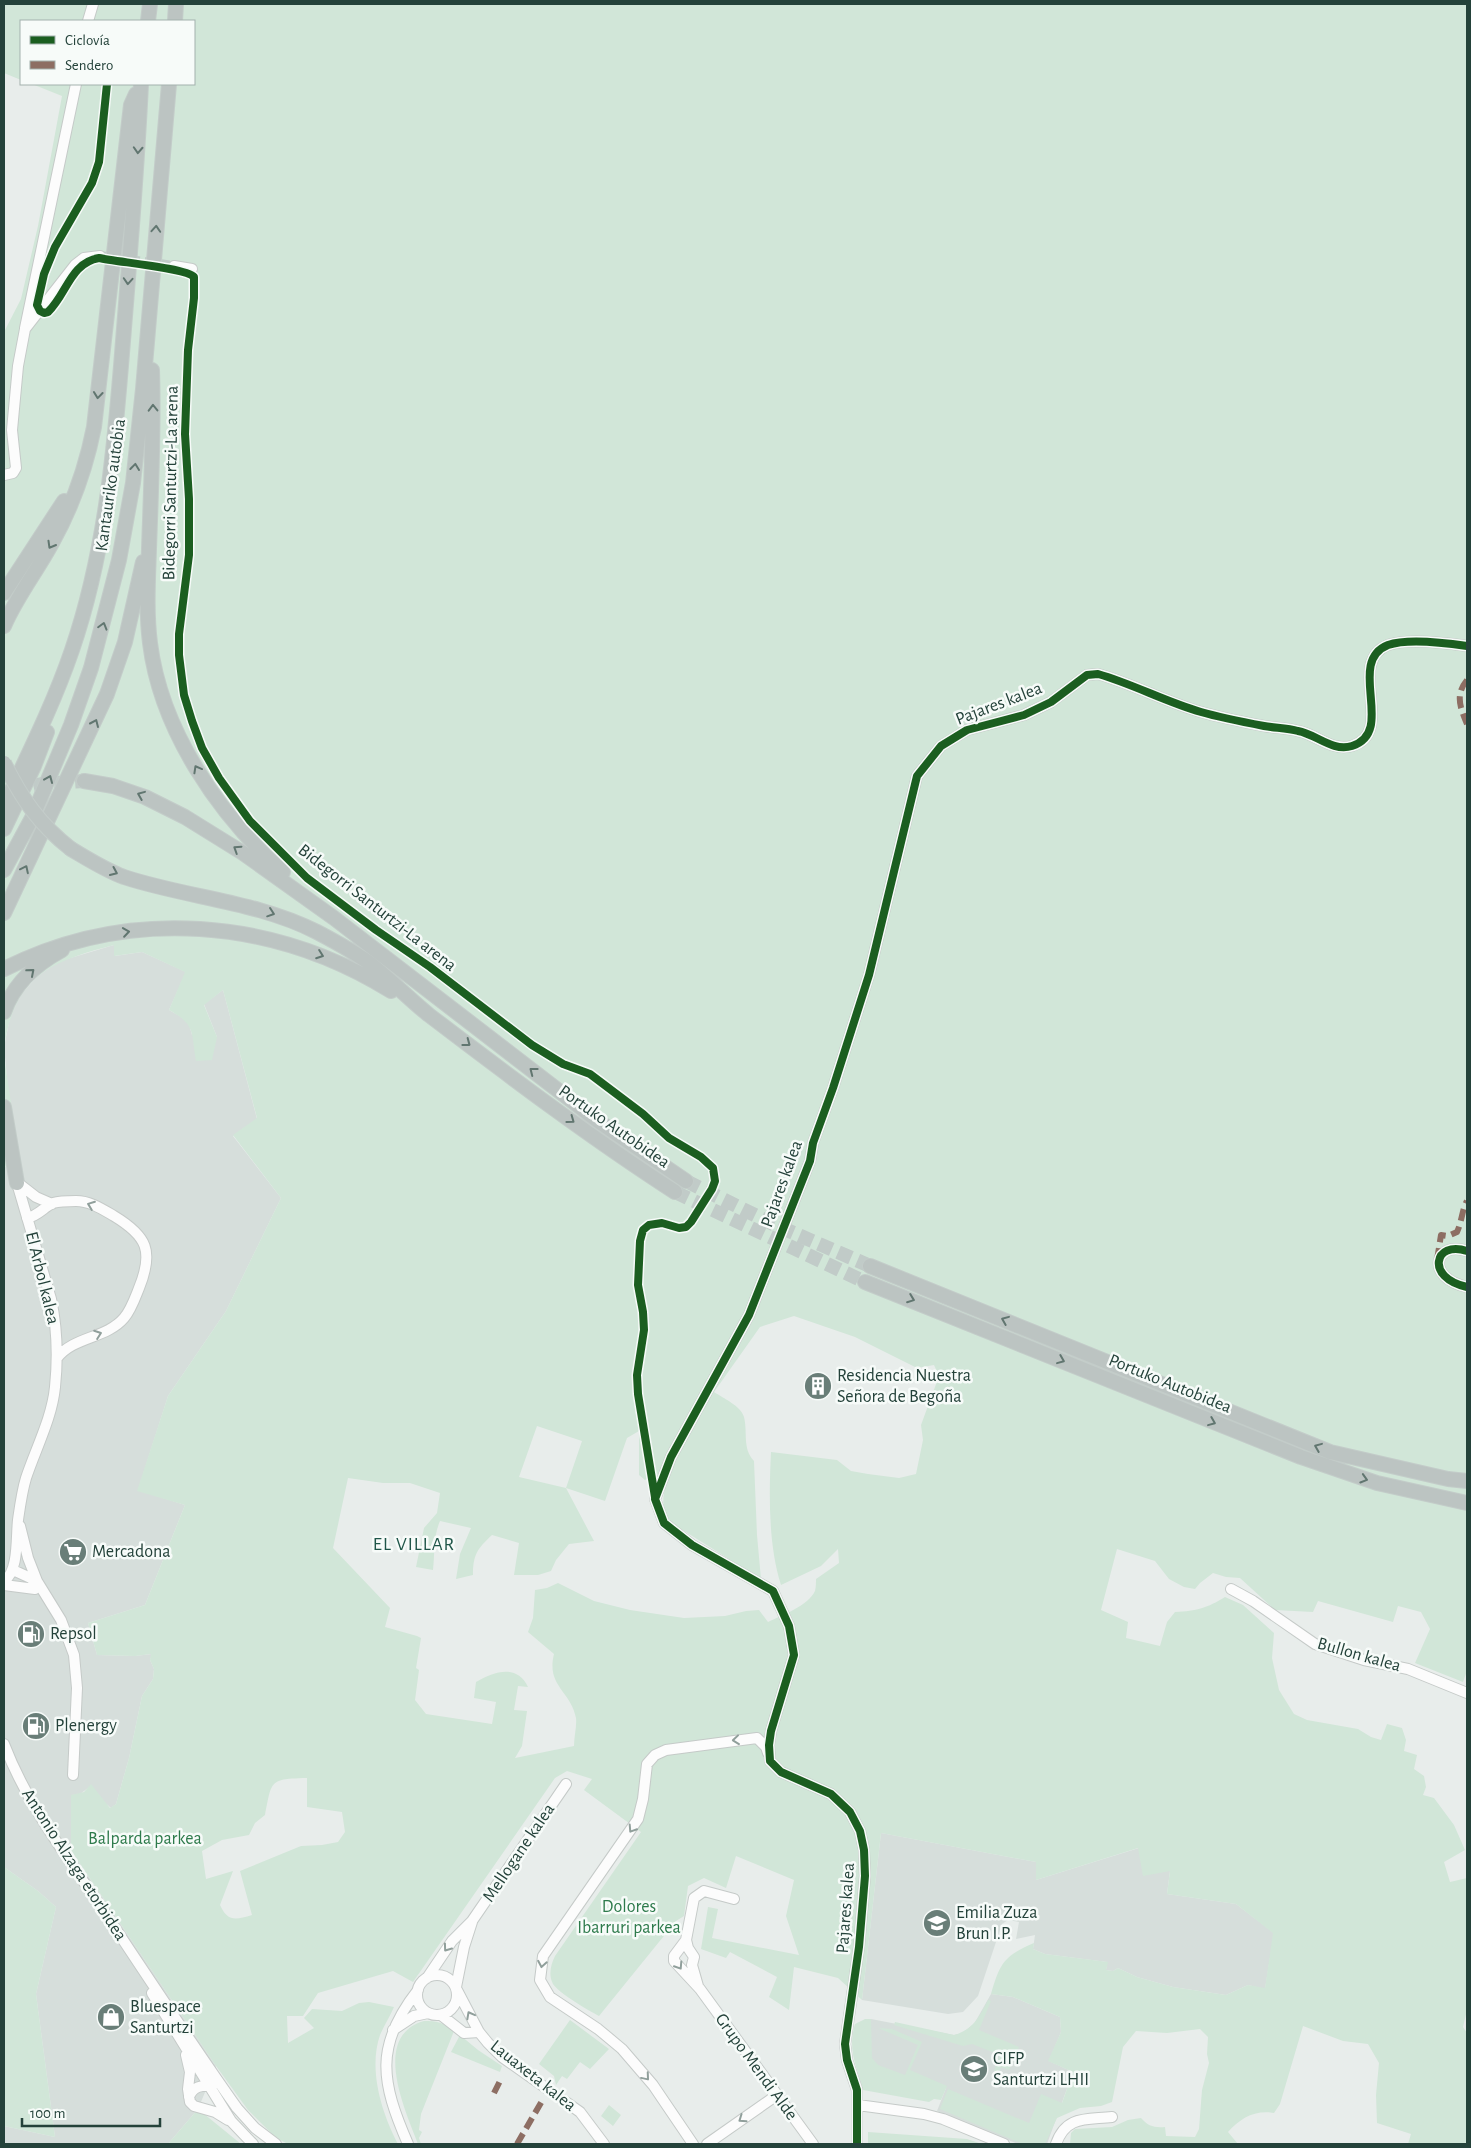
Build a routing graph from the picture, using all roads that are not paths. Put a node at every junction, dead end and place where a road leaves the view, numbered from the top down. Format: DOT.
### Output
graph roads {
  1 [pos="93,4"];
  2 [pos="150,4"];
  3 [pos="176,4"];
  4 [pos="88,20"];
  5 [pos="148,20"];
  6 [pos="175,20"];
  7 [pos="76,85"];
  8 [pos="141,85"];
  9 [pos="141,85"];
  10 [pos="169,85"];
  11 [pos="100,256"];
  12 [pos="174,266"];
  13 [pos="192,269"];
  14 [pos="150,312"];
  15 [pos="25,329"];
  16 [pos="84,468"];
  17 [pos="4,475"];
  18 [pos="150,526"];
  19 [pos="4,593"];
  20 [pos="4,626"];
  21 [pos="1467,646"];
  22 [pos="72,650"];
  23 [pos="4,763"];
  24 [pos="84,782"];
  25 [pos="4,806"];
  26 [pos="4,829"];
  27 [pos="4,870"];
  28 [pos="4,913"];
  29 [pos="334,918"];
  30 [pos="79,942"];
  31 [pos="4,969"];
  32 [pos="4,1012"];
  33 [pos="428,1013"];
  34 [pos="4,1106"];
  35 [pos="4,1140"];
  36 [pos="686,1181"];
  37 [pos="17,1183"];
  38 [pos="675,1192"];
  39 [pos="52,1204"];
  40 [pos="28,1218"];
  41 [pos="1467,1251"];
  42 [pos="870,1266"];
  43 [pos="865,1282"];
  44 [pos="1467,1287"];
  45 [pos="57,1358"];
  46 [pos="1467,1481"];
  47 [pos="1467,1503"];
  48 [pos="18,1520"];
  49 [pos="13,1570"];
  50 [pos="4,1581"];
  51 [pos="39,1585"];
  52 [pos="4,1586"];
  53 [pos="1231,1589"];
  54 [pos="1467,1692"];
  55 [pos="771,1731"];
  56 [pos="757,1738"];
  57 [pos="4,1744"];
  58 [pos="770,1761"];
  59 [pos="73,1776"];
  60 [pos="566,1784"];
  61 [pos="734,1899"];
  62 [pos="472,1921"];
  63 [pos="686,1940"];
  64 [pos="133,1957"];
  65 [pos="427,1978"];
  66 [pos="457,1989"];
  67 [pos="700,1989"];
  68 [pos="418,1990"];
  69 [pos="428,2013"];
  70 [pos="441,2016"];
  71 [pos="184,2029"];
  72 [pos="392,2030"];
  73 [pos="479,2032"];
  74 [pos="184,2047"];
  75 [pos="211,2087"];
  76 [pos="777,2095"];
  77 [pos="189,2097"];
  78 [pos="858,2105"];
  79 [pos="202,2107"];
  80 [pos="1112,2117"];
  81 [pos="233,2124"];
  82 [pos="253,2144"];
  83 [pos="275,2144"];
  84 [pos="408,2144"];
  85 [pos="604,2144"];
  86 [pos="693,2144"];
  87 [pos="707,2144"];
  88 [pos="813,2144"];
  89 [pos="857,2144"];
  90 [pos="1004,2144"];
  91 [pos="1056,2144"];
  1 -- 4 [label="street"];
  2 -- 5 [label="highway"];
  3 -- 6 [label="highway"];
  7 -- 15 [label="street"];
  8 -- 16 [label="highway, one-way"];
  9 -- 22 [label="highway, Kantauriko autobia, one-way"];
  14 -- 10 [label="highway, Kantauriko autobia, one-way"];
  11 -- 15 [label="street"];
  12 -- 13 [label="street"];
  18 -- 14 [label="highway, one-way"];
  27 -- 14 [label="highway, Kantauriko autobia, one-way"];
  15 -- 17 [label="street"];
  16 -- 19 [label="highway"];
  16 -- 20 [label="highway, one-way"];
  28 -- 18 [label="highway, one-way"];
  29 -- 18 [label="highway, one-way"];
  21 -- 55 [label="street, Pajares kalea"];
  22 -- 25 [label="highway, Kantauriko autobia"];
  22 -- 26 [label="highway"];
  23 -- 33 [label="highway, one-way, bridge"];
  29 -- 24 [label="highway, one-way"];
  36 -- 29 [label="highway, Portuko Autobidea, one-way"];
  30 -- 31 [label="highway"];
  32 -- 30 [label="highway, one-way"];
  30 -- 33 [label="highway, one-way"];
  33 -- 38 [label="highway, Portuko Autobidea, one-way"];
  34 -- 37 [label="highway"];
  35 -- 37 [label="highway"];
  37 -- 39 [label="street"];
  37 -- 40 [label="street, El Arbol kalea"];
  39 -- 40 [label="street"];
  45 -- 39 [label="street, one-way"];
  40 -- 45 [label="street, El Arbol kalea"];
  41 -- 44 [label="street"];
  46 -- 42 [label="highway, Portuko Autobidea, one-way"];
  43 -- 47 [label="highway, Portuko Autobidea, one-way"];
  45 -- 48 [label="street, El Arbol kalea"];
  48 -- 49 [label="street, El Arbol kalea"];
  48 -- 51 [label="street, El Arbol kalea"];
  49 -- 50 [label="street"];
  49 -- 51 [label="street"];
  51 -- 52 [label="street"];
  51 -- 59 [label="street, El Arbol kalea"];
  53 -- 54 [label="street, Bullon kalea"];
  55 -- 56 [label="street"];
  55 -- 58 [label="street, Pajares kalea"];
  56 -- 58 [label="street"];
  56 -- 86 [label="street, one-way"];
  57 -- 64 [label="street, Antonio Alzaga etorbidea"];
  58 -- 78 [label="street, Pajares kalea"];
  60 -- 62 [label="street, Mellogane kalea"];
  61 -- 63 [label="street, Grupo Mendi Alde"];
  62 -- 65 [label="street, Mellogane kalea, one-way"];
  62 -- 66 [label="street, Mellogane kalea"];
  63 -- 67 [label="street, Grupo Mendi Alde"];
  63 -- 67 [label="street, Grupo Mendi Alde, one-way"];
  64 -- 71 [label="street, Antonio Alzaga etorbidea"];
  64 -- 74 [label="street, Antonio Alzaga etorbidea"];
  65 -- 66 [label="street"];
  65 -- 68 [label="street"];
  66 -- 70 [label="street"];
  73 -- 66 [label="street, Lauaxeta kalea, one-way"];
  67 -- 76 [label="street, Grupo Mendi Alde"];
  68 -- 69 [label="street"];
  68 -- 72 [label="street"];
  69 -- 70 [label="street"];
  69 -- 72 [label="street"];
  70 -- 73 [label="street, Lauaxeta kalea"];
  71 -- 75 [label="street"];
  71 -- 83 [label="street, Antonio Alzaga etorbidea"];
  72 -- 84 [label="street"];
  73 -- 85 [label="street, Lauaxeta kalea"];
  74 -- 75 [label="street, Antonio Alzaga etorbidea"];
  74 -- 77 [label="street"];
  75 -- 77 [label="street"];
  75 -- 79 [label="street"];
  75 -- 81 [label="street, Antonio Alzaga etorbidea"];
  75 -- 83 [label="street"];
  76 -- 87 [label="street, one-way"];
  76 -- 88 [label="street, Grupo Mendi Alde"];
  77 -- 79 [label="street"];
  78 -- 89 [label="street, Pajares kalea"];
  78 -- 90 [label="street"];
  79 -- 81 [label="street"];
  80 -- 91 [label="street"];
  81 -- 82 [label="street, Antonio Alzaga etorbidea"];
}
